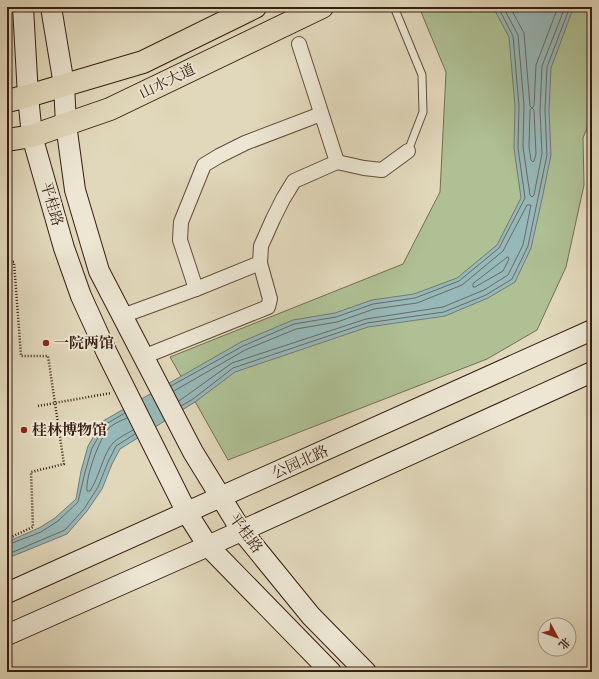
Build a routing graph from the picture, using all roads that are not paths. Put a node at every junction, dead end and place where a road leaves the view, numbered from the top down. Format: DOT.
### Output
graph roads {
  1 [pos="23,7"];
  2 [pos="51,7"];
  3 [pos="254,7"];
  4 [pos="322,7"];
  5 [pos="394,7"];
  6 [pos="299,44"];
  7 [pos="64,85"];
  8 [pos="28,96"];
  9 [pos="7,101"];
  10 [pos="321,114"];
  11 [pos="66,124"];
  12 [pos="32,136"];
  13 [pos="7,140"];
  14 [pos="408,151"];
  15 [pos="337,162"];
  16 [pos="260,263"];
  17 [pos="196,289"];
  18 [pos="122,316"];
  19 [pos="592,330"];
  20 [pos="143,357"];
  21 [pos="592,372"];
  22 [pos="221,498"];
  23 [pos="187,513"];
  24 [pos="241,530"];
  25 [pos="208,546"];
  26 [pos="7,594"];
  27 [pos="7,634"];
  28 [pos="322,669"];
  29 [pos="366,672"];
  1 -- 8 [label="main road, 平桂路"];
  2 -- 7 [label="main road, 平桂路"];
  3 -- 7 [label="main road, 山水大道"];
  4 -- 11 [label="main road, 山水大道"];
  5 -- 14 [label="lane"];
  6 -- 10 [label="street"];
  7 -- 8 [label="main road, 山水大道"];
  7 -- 11 [label="main road, 平桂路"];
  8 -- 9 [label="main road, 山水大道"];
  8 -- 12 [label="main road, 平桂路"];
  10 -- 15 [label="street"];
  10 -- 17 [label="street"];
  11 -- 12 [label="main road, 山水大道"];
  11 -- 18 [label="main road, 平桂路"];
  12 -- 13 [label="main road, 山水大道"];
  12 -- 23 [label="main road, 平桂路"];
  14 -- 15 [label="street"];
  15 -- 16 [label="street"];
  16 -- 17 [label="street"];
  16 -- 20 [label="street"];
  17 -- 18 [label="street"];
  18 -- 20 [label="main road, 平桂路"];
  19 -- 22 [label="main road, 公园北路"];
  20 -- 22 [label="main road, 平桂路"];
  21 -- 24 [label="main road"];
  22 -- 23 [label="main road, 公园北路"];
  22 -- 24 [label="main road, 平桂路"];
  23 -- 25 [label="main road"];
  23 -- 26 [label="main road, 公园北路"];
  24 -- 25 [label="main road"];
  24 -- 29 [label="main road, 平桂路"];
  25 -- 27 [label="main road"];
  25 -- 28 [label="main road"];
}
